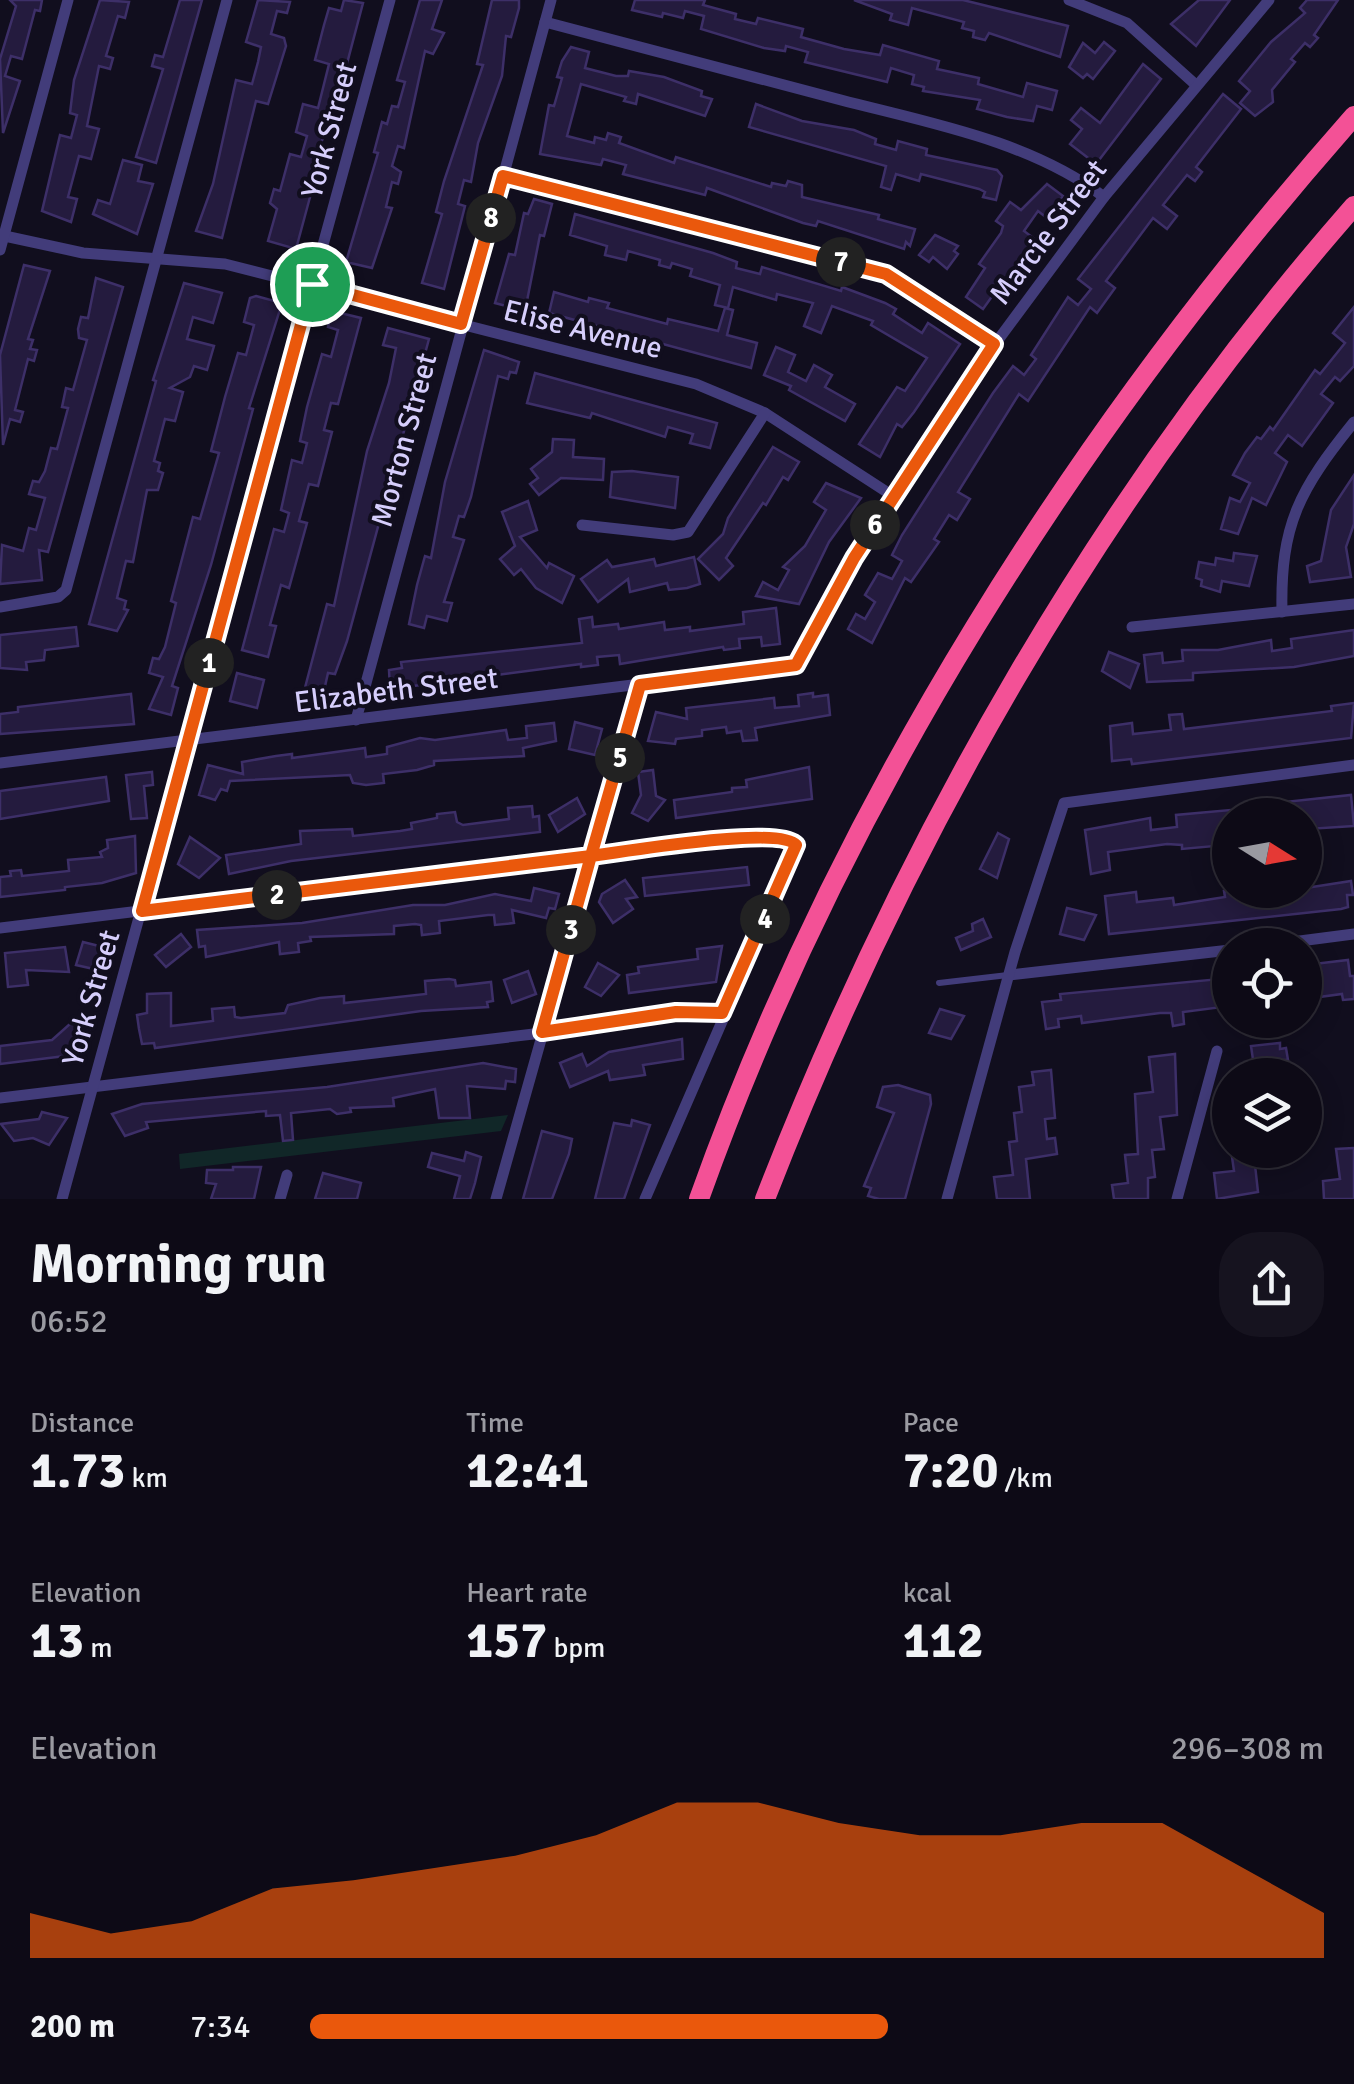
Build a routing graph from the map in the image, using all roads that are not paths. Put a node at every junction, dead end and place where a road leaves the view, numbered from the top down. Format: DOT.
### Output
graph roads {
  1 [pos="68,0"];
  2 [pos="227,0"];
  3 [pos="390,0"];
  4 [pos="551,0"];
  5 [pos="1068,0"];
  6 [pos="1269,0"];
  7 [pos="546,22"];
  8 [pos="1196,85"];
  9 [pos="1354,116"];
  10 [pos="503,176"];
  11 [pos="1104,197"];
  12 [pos="1354,206"];
  13 [pos="2,236"];
  14 [pos="0,250"];
  15 [pos="158,260"];
  16 [pos="312,284"];
  17 [pos="461,324"];
  18 [pos="994,344"];
  19 [pos="765,414"];
  20 [pos="1354,422"];
  21 [pos="893,496"];
  22 [pos="582,525"];
  23 [pos="1354,604"];
  24 [pos="0,608"];
  25 [pos="1282,612"];
  26 [pos="1132,628"];
  27 [pos="796,664"];
  28 [pos="640,685"];
  29 [pos="356,720"];
  30 [pos="188,740"];
  31 [pos="0,762"];
  32 [pos="1354,765"];
  33 [pos="591,856"];
  34 [pos="142,911"];
  35 [pos="0,928"];
  36 [pos="1354,934"];
  37 [pos="1322,938"];
  38 [pos="1212,952"];
  39 [pos="1009,974"];
  40 [pos="939,983"];
  41 [pos="722,1013"];
  42 [pos="542,1032"];
  43 [pos="1218,1051"];
  44 [pos="92,1088"];
  45 [pos="0,1098"];
  46 [pos="287,1175"];
  47 [pos="62,1199"];
  48 [pos="280,1199"];
  49 [pos="496,1199"];
  50 [pos="644,1199"];
  51 [pos="700,1199"];
  52 [pos="765,1199"];
  53 [pos="947,1199"];
  54 [pos="1177,1199"];
  1 -- 13 [label="street"];
  2 -- 15 [label="street"];
  3 -- 16 [label="street, York Street"];
  4 -- 7 [label="street, Morton Street"];
  5 -- 8 [label="street"];
  6 -- 8 [label="street, Marcie Street"];
  7 -- 10 [label="street, Morton Street"];
  7 -- 11 [label="street"];
  8 -- 11 [label="street, Marcie Street"];
  9 -- 51 [label="highway"];
  10 -- 17 [label="street, Morton Street"];
  10 -- 18 [label="street"];
  11 -- 18 [label="street, Marcie Street"];
  12 -- 52 [label="highway"];
  13 -- 14 [label="street"];
  13 -- 15 [label="street, Elise Avenue"];
  15 -- 16 [label="street, Elise Avenue"];
  15 -- 24 [label="street"];
  16 -- 17 [label="street, Elise Avenue"];
  16 -- 30 [label="street, York Street"];
  17 -- 19 [label="street, Elise Avenue"];
  17 -- 29 [label="street, Morton Street"];
  18 -- 21 [label="street, Marcie Street"];
  19 -- 21 [label="street, Elise Avenue"];
  19 -- 22 [label="street"];
  20 -- 25 [label="street"];
  21 -- 27 [label="street, Marcie Street"];
  23 -- 25 [label="street"];
  25 -- 26 [label="street"];
  27 -- 28 [label="street, Elizabeth Street"];
  28 -- 29 [label="street, Elizabeth Street"];
  28 -- 33 [label="street"];
  29 -- 30 [label="street, Elizabeth Street"];
  30 -- 31 [label="street, Elizabeth Street"];
  30 -- 34 [label="street, York Street"];
  32 -- 39 [label="street"];
  33 -- 34 [label="street"];
  33 -- 41 [label="street"];
  33 -- 42 [label="street"];
  34 -- 35 [label="street"];
  34 -- 44 [label="street, York Street"];
  36 -- 37 [label="street"];
  38 -- 39 [label="street"];
  39 -- 40 [label="lane"];
  39 -- 53 [label="street"];
  41 -- 42 [label="street"];
  41 -- 50 [label="street"];
  42 -- 44 [label="street"];
  42 -- 49 [label="street"];
  43 -- 54 [label="street"];
  44 -- 45 [label="street"];
  44 -- 47 [label="street, York Street"];
  46 -- 48 [label="street"];
}
